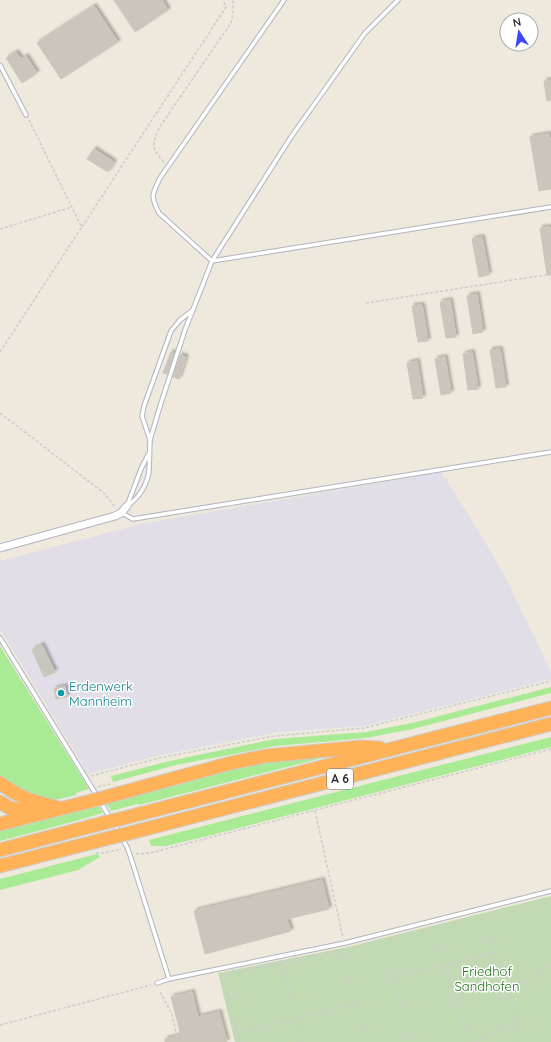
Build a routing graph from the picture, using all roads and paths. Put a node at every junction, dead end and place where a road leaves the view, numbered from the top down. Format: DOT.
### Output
graph roads {
  1 [pos="223,0"];
  2 [pos="233,0"];
  3 [pos="284,0"];
  4 [pos="398,0"];
  5 [pos="0,65"];
  6 [pos="26,115"];
  7 [pos="168,166"];
  8 [pos="72,207"];
  9 [pos="551,207"];
  10 [pos="82,228"];
  11 [pos="0,229"];
  12 [pos="212,261"];
  13 [pos="551,274"];
  14 [pos="366,303"];
  15 [pos="193,309"];
  16 [pos="0,352"];
  17 [pos="0,413"];
  18 [pos="150,440"];
  19 [pos="150,452"];
  20 [pos="551,452"];
  21 [pos="127,506"];
  22 [pos="120,513"];
  23 [pos="0,548"];
  24 [pos="0,638"];
  25 [pos="551,681"];
  26 [pos="551,708"];
  27 [pos="551,724"];
  28 [pos="396,748"];
  29 [pos="551,749"];
  30 [pos="86,778"];
  31 [pos="0,783"];
  32 [pos="110,784"];
  33 [pos="92,795"];
  34 [pos="0,802"];
  35 [pos="61,809"];
  36 [pos="315,811"];
  37 [pos="40,814"];
  38 [pos="0,824"];
  39 [pos="127,848"];
  40 [pos="0,850"];
  41 [pos="96,853"];
  42 [pos="130,855"];
  43 [pos="0,866"];
  44 [pos="551,891"];
  45 [pos="483,917"];
  46 [pos="431,930"];
  47 [pos="345,943"];
  48 [pos="495,952"];
  49 [pos="388,962"];
  50 [pos="282,963"];
  51 [pos="443,965"];
  52 [pos="551,966"];
  53 [pos="444,968"];
  54 [pos="392,977"];
  55 [pos="169,979"];
  56 [pos="157,983"];
  57 [pos="508,989"];
  58 [pos="160,992"];
  59 [pos="358,1004"];
  60 [pos="296,1019"];
  61 [pos="513,1020"];
  62 [pos="0,1025"];
  63 [pos="238,1034"];
  64 [pos="178,1042"];
  65 [pos="240,1042"];
  66 [pos="302,1042"];
  67 [pos="370,1042"];
  68 [pos="413,1042"];
  69 [pos="470,1042"];
  70 [pos="476,1042"];
  71 [pos="520,1042"];
  1 -- 10 [label="path"];
  2 -- 7 [label="path"];
  3 -- 7 [label="lane"];
  4 -- 12 [label="lane"];
  5 -- 6 [label="lane"];
  6 -- 8 [label="path"];
  7 -- 12 [label="lane"];
  8 -- 10 [label="path"];
  8 -- 11 [label="path"];
  9 -- 12 [label="lane"];
  10 -- 16 [label="path"];
  12 -- 15 [label="lane"];
  13 -- 14 [label="path"];
  15 -- 18 [label="lane"];
  15 -- 18 [label="lane"];
  17 -- 22 [label="path"];
  18 -- 19 [label="lane"];
  19 -- 21 [label="lane"];
  19 -- 21 [label="lane"];
  20 -- 22 [label="lane"];
  21 -- 22 [label="street"];
  22 -- 23 [label="street"];
  24 -- 30 [label="lane"];
  25 -- 30 [label="path"];
  26 -- 28 [label="highway, A 6"];
  27 -- 43 [label="highway, A 6, bridge"];
  28 -- 33 [label="highway, bridge"];
  28 -- 40 [label="highway, A 6, bridge"];
  29 -- 36 [label="path"];
  30 -- 33 [label="lane"];
  31 -- 35 [label="highway"];
  32 -- 33 [label="path"];
  33 -- 35 [label="highway"];
  33 -- 39 [label="lane"];
  34 -- 37 [label="highway"];
  35 -- 37 [label="highway"];
  36 -- 42 [label="path"];
  36 -- 47 [label="path"];
  37 -- 38 [label="highway"];
  39 -- 41 [label="path"];
  39 -- 42 [label="lane"];
  42 -- 55 [label="lane"];
  44 -- 47 [label="lane"];
  45 -- 48 [label="path"];
  46 -- 51 [label="path"];
  47 -- 55 [label="lane"];
  48 -- 53 [label="path"];
  48 -- 57 [label="path"];
  49 -- 54 [label="path"];
  50 -- 59 [label="path"];
  50 -- 60 [label="path"];
  50 -- 63 [label="path"];
  51 -- 53 [label="path"];
  51 -- 54 [label="path"];
  52 -- 57 [label="path"];
  53 -- 69 [label="path"];
  54 -- 68 [label="path"];
  55 -- 56 [label="lane"];
  56 -- 62 [label="path"];
  57 -- 61 [label="path"];
  58 -- 64 [label="path"];
  59 -- 60 [label="path"];
  59 -- 67 [label="path"];
  60 -- 63 [label="path"];
  60 -- 66 [label="path"];
  61 -- 70 [label="path"];
  61 -- 71 [label="path"];
  63 -- 65 [label="path"];
}
